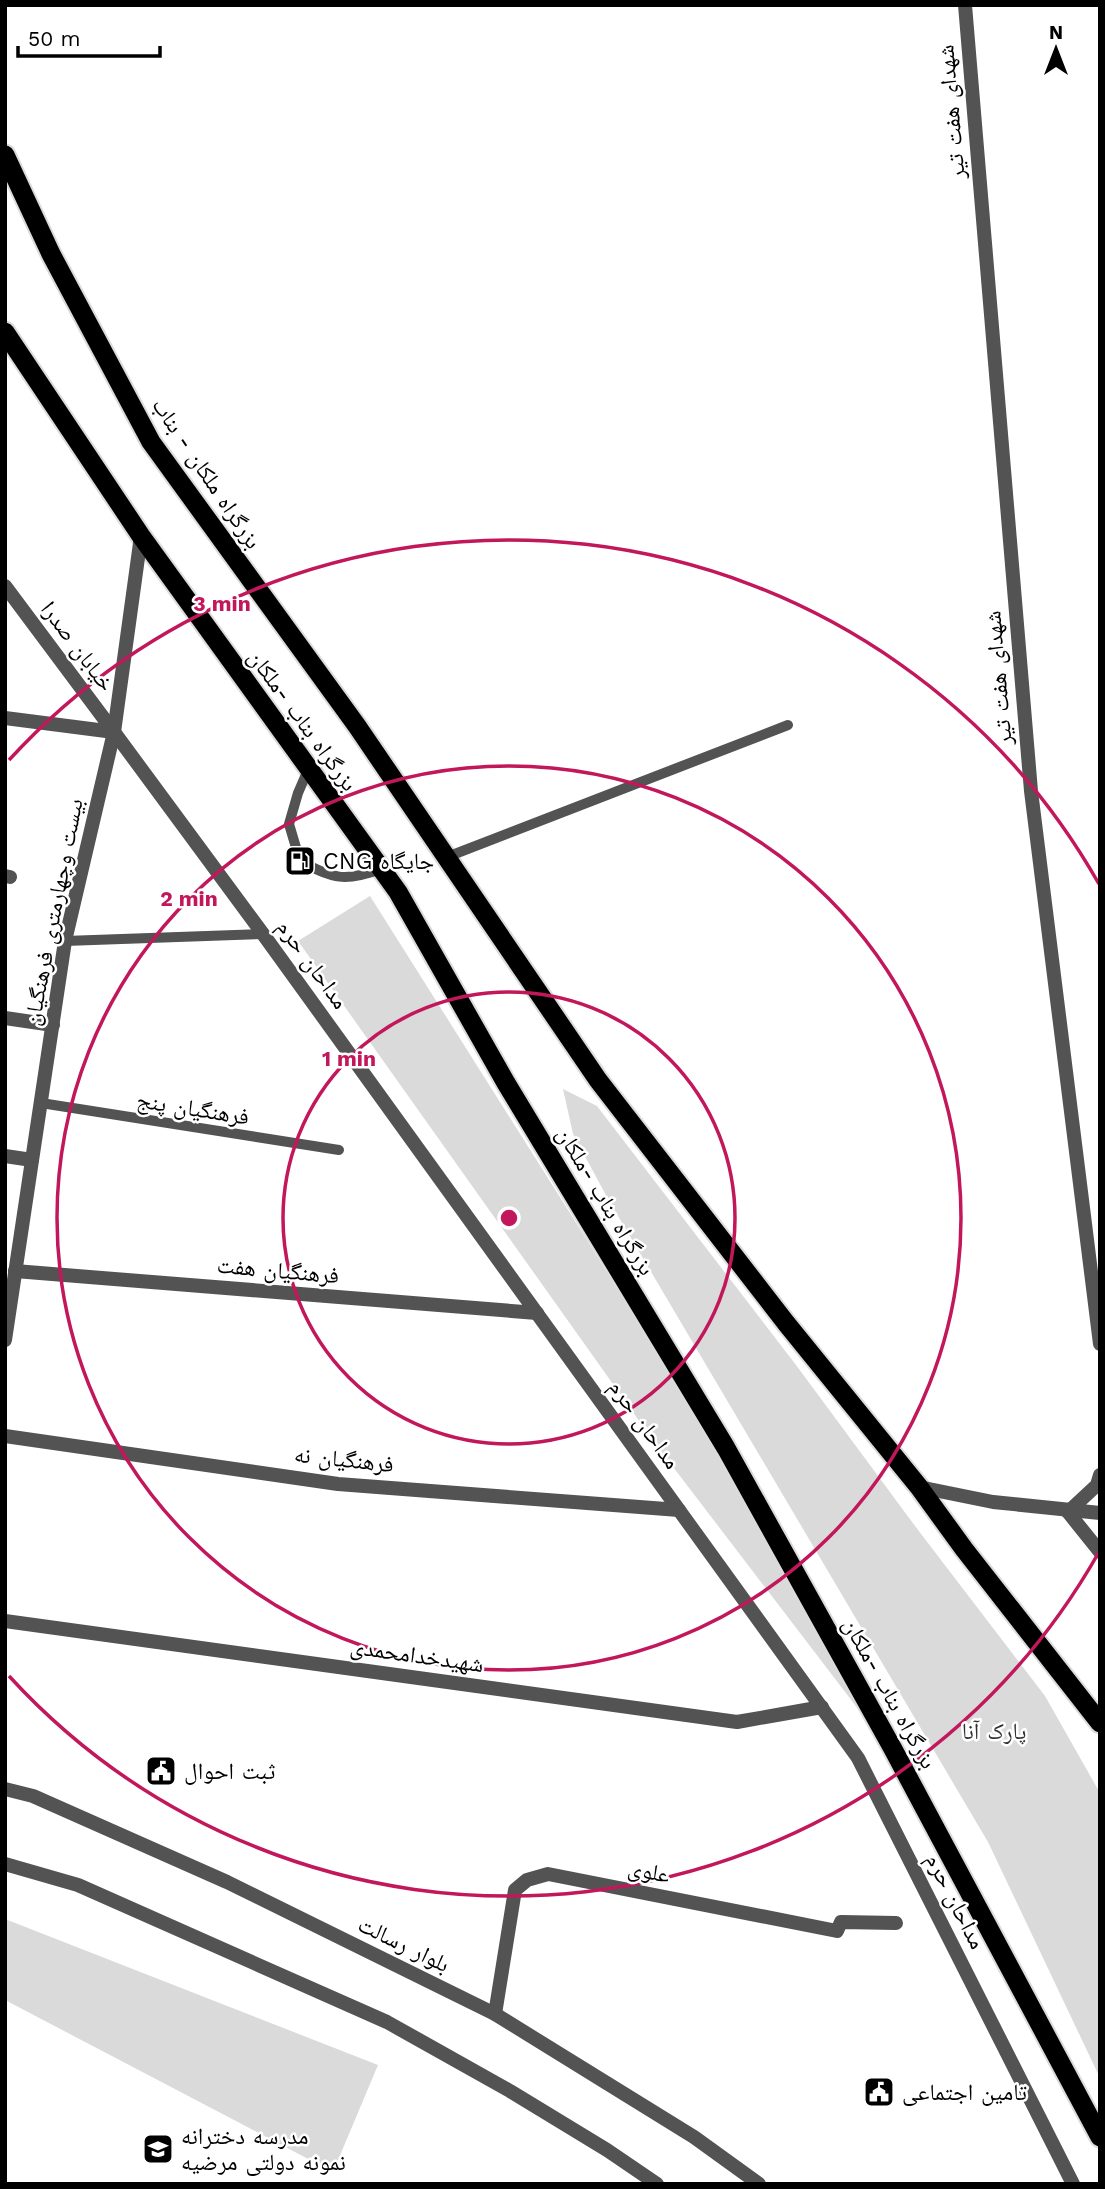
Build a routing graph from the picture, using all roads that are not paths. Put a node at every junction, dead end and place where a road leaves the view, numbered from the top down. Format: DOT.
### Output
graph roads {
  1 [pos="965,5"];
  2 [pos="5,155"];
  3 [pos="5,332"];
  4 [pos="141,536"];
  5 [pos="5,586"];
  6 [pos="5,718"];
  7 [pos="788,725"];
  8 [pos="357,726"];
  9 [pos="114,732"];
  10 [pos="308,770"];
  11 [pos="447,857"];
  12 [pos="381,869"];
  13 [pos="263,934"];
  14 [pos="65,942"];
  15 [pos="5,1017"];
  16 [pos="53,1025"];
  17 [pos="41,1103"];
  18 [pos="339,1150"];
  19 [pos="5,1156"];
  20 [pos="32,1160"];
  21 [pos="15,1272"];
  22 [pos="537,1313"];
  23 [pos="6,1330"];
  24 [pos="1100,1344"];
  25 [pos="5,1436"];
  26 [pos="1100,1475"];
  27 [pos="919,1488"];
  28 [pos="679,1510"];
  29 [pos="1068,1512"];
  30 [pos="1100,1513"];
  31 [pos="1100,1552"];
  32 [pos="5,1621"];
  33 [pos="821,1707"];
  34 [pos="1100,1723"];
  35 [pos="5,1789"];
  36 [pos="5,1864"];
  37 [pos="897,1923"];
  38 [pos="495,2014"];
  39 [pos="1100,2137"];
  40 [pos="657,2184"];
  41 [pos="759,2184"];
  42 [pos="1073,2184"];
  1 -- 24 [label="street, شهدای هفت تیر"];
  2 -- 8 [label="highway, بزرگراه ملکان - بناب"];
  3 -- 4 [label="highway, بزرگراه بناب -ملکان"];
  4 -- 9 [label="street, بیست وچهارمتری فرهنگیان"];
  4 -- 10 [label="highway, بزرگراه بناب -ملکان"];
  5 -- 9 [label="street, خیابان صدرا"];
  6 -- 9 [label="street"];
  7 -- 11 [label="lane"];
  8 -- 11 [label="highway, بزرگراه بناب -ملکان"];
  9 -- 13 [label="street, مداحان حرم"];
  9 -- 14 [label="street, بیست وچهارمتری فرهنگیان"];
  10 -- 12 [label="highway, بزرگراه بناب -ملکان"];
  10 -- 12 [label="lane"];
  11 -- 27 [label="highway, بزرگراه بناب -ملکان"];
  12 -- 39 [label="highway, بزرگراه بناب -ملکان"];
  13 -- 14 [label="lane"];
  13 -- 22 [label="street, مداحان حرم"];
  14 -- 16 [label="street, بیست وچهارمتری فرهنگیان"];
  15 -- 16 [label="street"];
  16 -- 17 [label="street, بیست وچهارمتری فرهنگیان"];
  17 -- 18 [label="lane, فرهنگیان پنج"];
  17 -- 20 [label="street, بیست وچهارمتری فرهنگیان"];
  19 -- 20 [label="street"];
  20 -- 21 [label="street, بیست وچهارمتری فرهنگیان"];
  21 -- 22 [label="street, فرهنگیان هفت"];
  21 -- 23 [label="street, بیست وچهارمتری فرهنگیان"];
  22 -- 28 [label="street, مداحان حرم"];
  25 -- 28 [label="street, فرهنگیان نه"];
  26 -- 29 [label="street"];
  27 -- 29 [label="street"];
  27 -- 34 [label="highway, بزرگراه بناب -ملکان"];
  28 -- 33 [label="street, مداحان حرم"];
  29 -- 30 [label="street"];
  29 -- 31 [label="street"];
  32 -- 33 [label="street, شهیدخدامحمدی"];
  33 -- 42 [label="street, مداحان حرم"];
  35 -- 38 [label="street, بلوار رسالت"];
  36 -- 40 [label="street"];
  37 -- 38 [label="street, علوی"];
  38 -- 41 [label="street, بلوار رسالت"];
}
